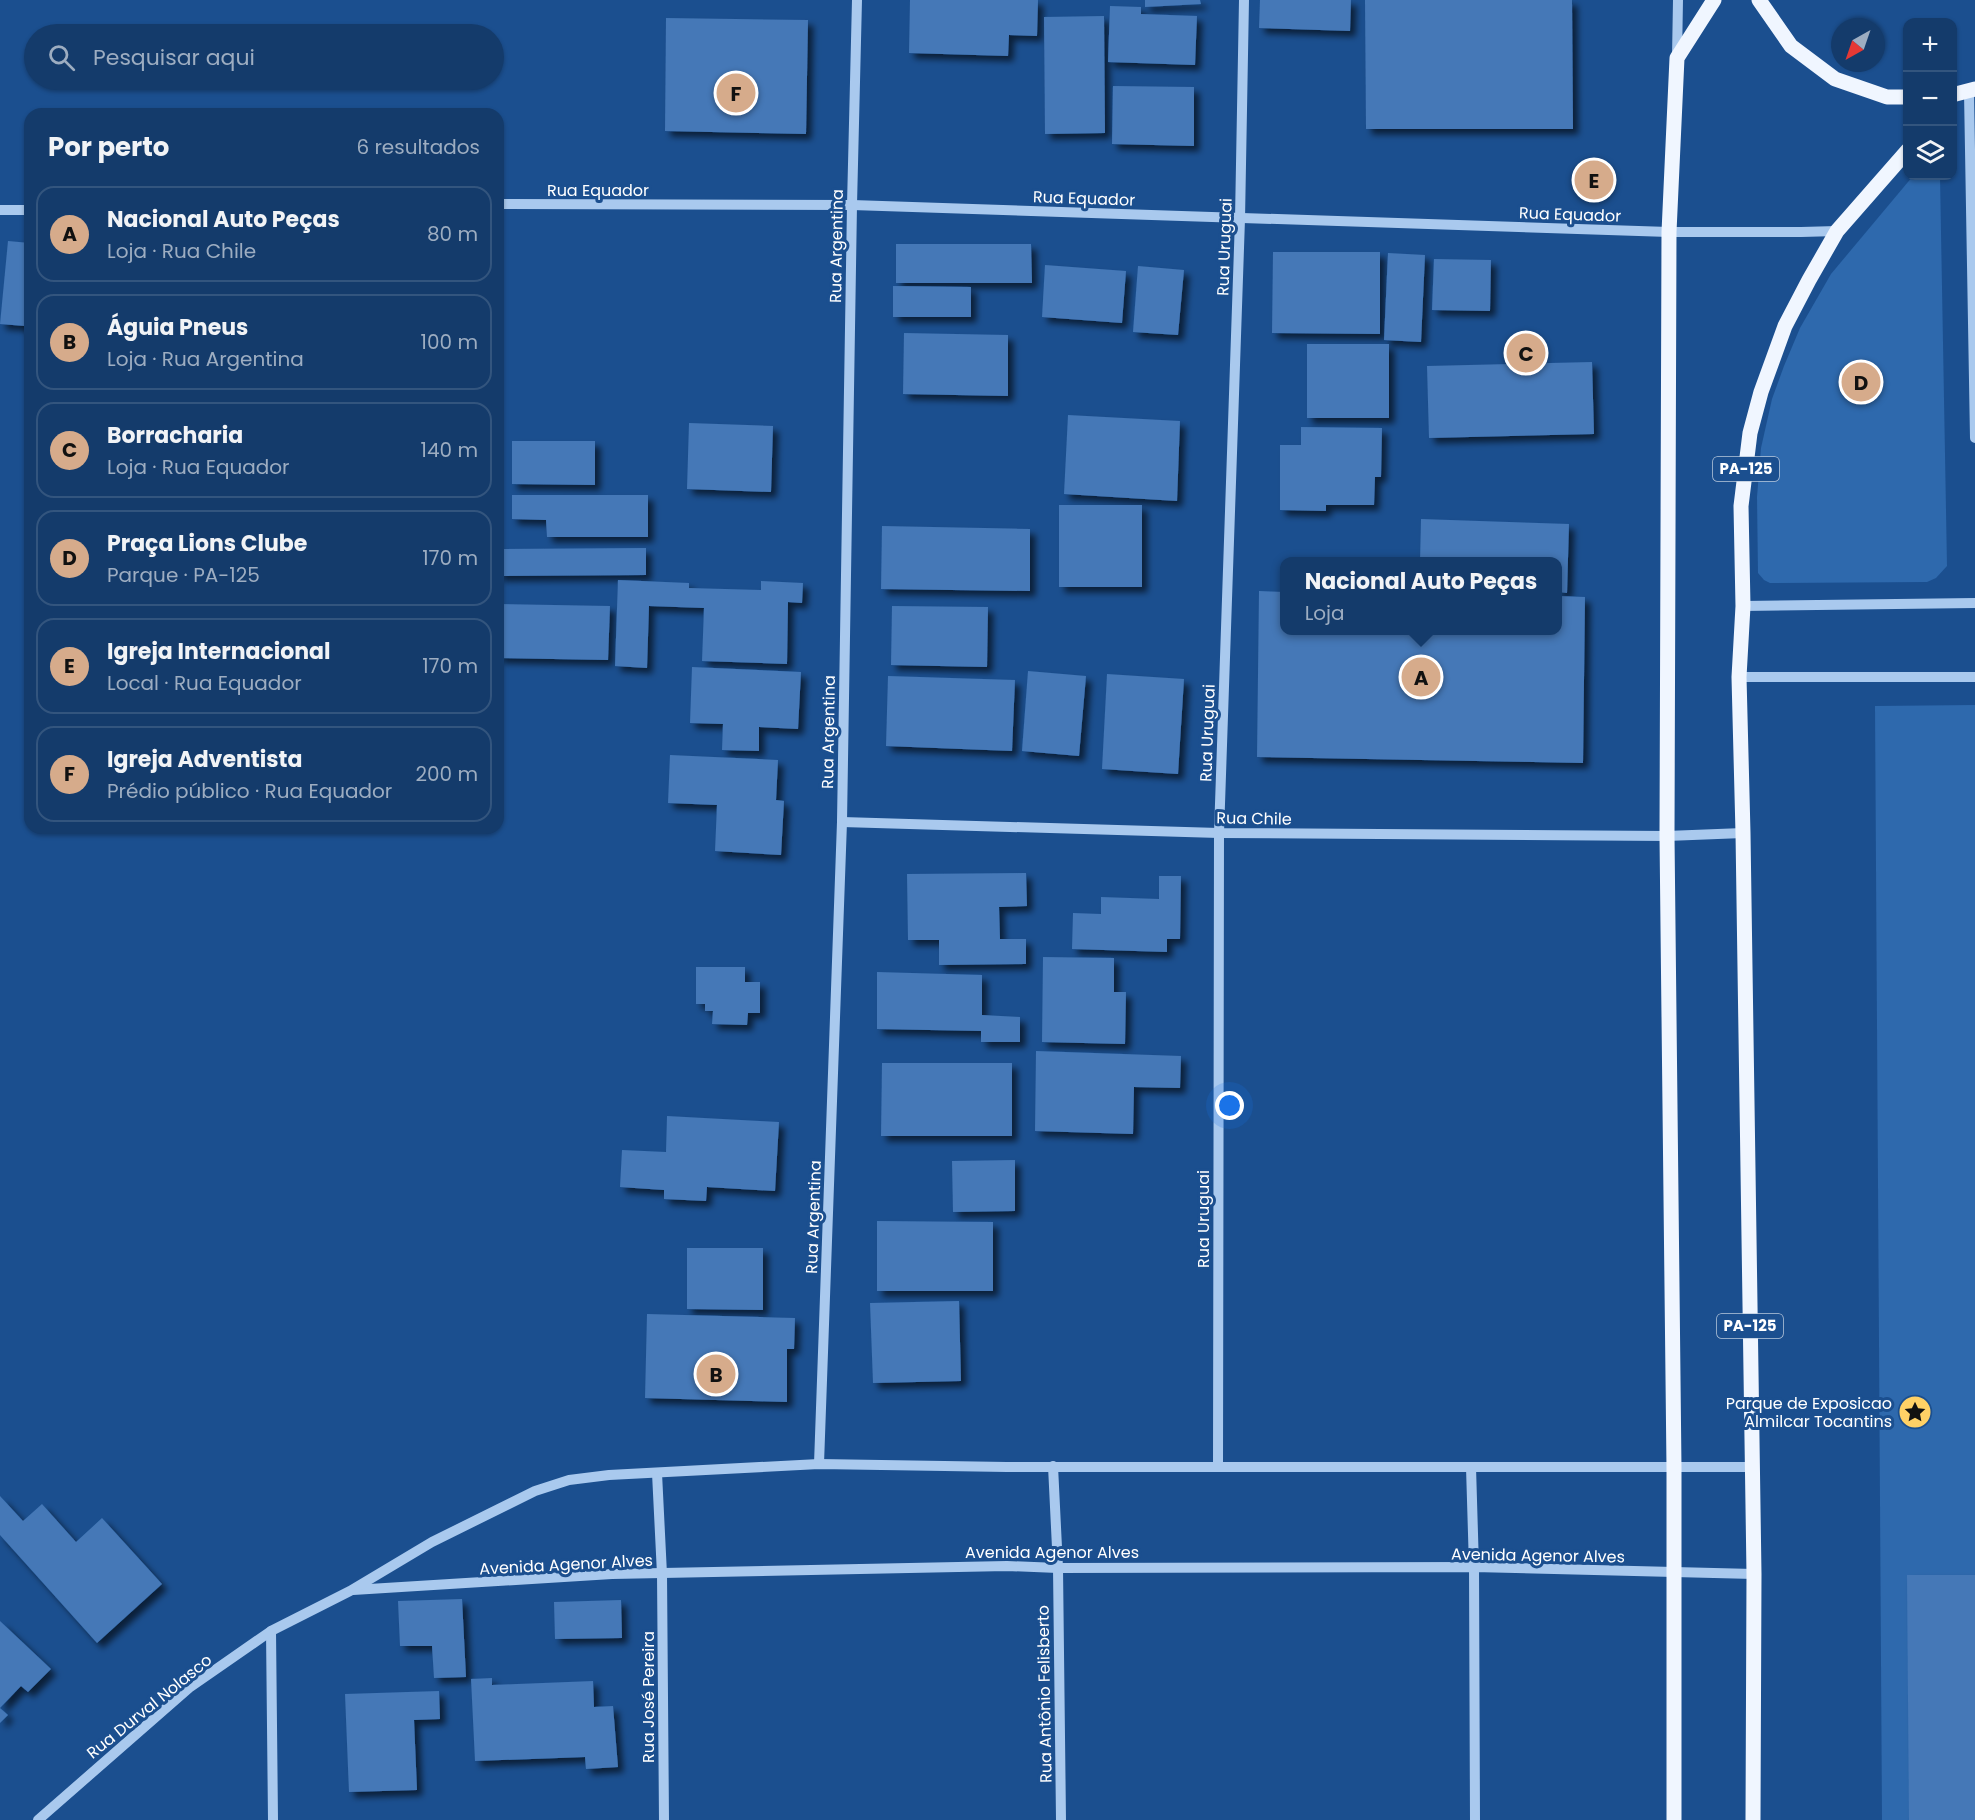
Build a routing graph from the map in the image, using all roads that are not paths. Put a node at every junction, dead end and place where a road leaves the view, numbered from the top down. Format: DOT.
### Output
graph roads {
  1 [pos="857,0"];
  2 [pos="1244,0"];
  3 [pos="1678,0"];
  4 [pos="1714,0"];
  5 [pos="1759,0"];
  6 [pos="1677,58"];
  7 [pos="1972,90"];
  8 [pos="1957,94"];
  9 [pos="1903,97"];
  10 [pos="1903,156"];
  11 [pos="504,204"];
  12 [pos="852,205"];
  13 [pos="0,210"];
  14 [pos="24,210"];
  15 [pos="1240,219"];
  16 [pos="1669,231"];
  17 [pos="1837,231"];
  18 [pos="1975,438"];
  19 [pos="1975,603"];
  20 [pos="1743,606"];
  21 [pos="1739,677"];
  22 [pos="1975,677"];
  23 [pos="842,822"];
  24 [pos="1743,832"];
  25 [pos="1219,833"];
  26 [pos="1667,836"];
  27 [pos="819,1464"];
  28 [pos="1053,1466"];
  29 [pos="1218,1467"];
  30 [pos="1470,1467"];
  31 [pos="1751,1467"];
  32 [pos="1674,1468"];
  33 [pos="657,1473"];
  34 [pos="1474,1567"];
  35 [pos="1058,1568"];
  36 [pos="1674,1573"];
  37 [pos="662,1574"];
  38 [pos="1754,1574"];
  39 [pos="350,1591"];
  40 [pos="270,1631"];
  41 [pos="38,1820"];
  42 [pos="273,1820"];
  43 [pos="664,1820"];
  44 [pos="1061,1820"];
  45 [pos="1475,1820"];
  46 [pos="1674,1820"];
  47 [pos="1752,1820"];
  1 -- 12 [label="street, Rua Argentina"];
  2 -- 15 [label="street, Rua Uruguai"];
  3 -- 6 [label="street"];
  4 -- 6 [label="main road"];
  5 -- 9 [label="main road"];
  6 -- 16 [label="main road"];
  7 -- 8 [label="main road"];
  7 -- 18 [label="street"];
  10 -- 17 [label="main road, PA-125 / PA-125"];
  11 -- 12 [label="street, Rua Equador"];
  12 -- 15 [label="street, Rua Equador"];
  12 -- 23 [label="street, Rua Argentina"];
  13 -- 14 [label="street"];
  15 -- 16 [label="street, Rua Equador"];
  15 -- 25 [label="street, Rua Uruguai"];
  16 -- 17 [label="street, Rua Equador"];
  16 -- 26 [label="main road"];
  17 -- 20 [label="main road, PA-125 / PA-125"];
  19 -- 20 [label="street"];
  20 -- 21 [label="main road, PA-125 / PA-125"];
  21 -- 22 [label="street"];
  21 -- 24 [label="main road, PA-125 / PA-125"];
  23 -- 25 [label="street, Rua Chile"];
  23 -- 27 [label="street, Rua Argentina"];
  24 -- 26 [label="street, Rua Chile"];
  24 -- 31 [label="main road, PA-125 / PA-125"];
  25 -- 26 [label="street, Rua Chile"];
  25 -- 29 [label="street, Rua Uruguai"];
  26 -- 32 [label="main road"];
  27 -- 28 [label="street, Rua Durval Nolasco"];
  27 -- 33 [label="street, Rua Durval Nolasco"];
  28 -- 29 [label="street, Rua Durval Nolasco"];
  28 -- 35 [label="street, Rua Antônio Felisberto"];
  29 -- 30 [label="street, Rua Durval Nolasco"];
  30 -- 32 [label="street, Rua Durval Nolasco"];
  30 -- 34 [label="street"];
  31 -- 32 [label="street, Rua Durval Nolasco"];
  31 -- 38 [label="main road, PA-125 / PA-125"];
  32 -- 36 [label="main road"];
  33 -- 37 [label="street, Rua José Pereira"];
  33 -- 39 [label="street, Rua Durval Nolasco"];
  34 -- 35 [label="street, Avenida Agenor Alves"];
  34 -- 36 [label="street, Avenida Agenor Alves"];
  34 -- 45 [label="street"];
  35 -- 37 [label="street, Avenida Agenor Alves"];
  35 -- 44 [label="street, Rua Antônio Felisberto"];
  36 -- 38 [label="street, Avenida Agenor Alves"];
  36 -- 46 [label="main road"];
  37 -- 39 [label="street, Avenida Agenor Alves"];
  37 -- 43 [label="street, Rua José Pereira"];
  38 -- 47 [label="main road, PA-125 / PA-125"];
  39 -- 40 [label="street, Rua Durval Nolasco"];
  40 -- 41 [label="street, Rua Durval Nolasco"];
  40 -- 42 [label="street"];
}
